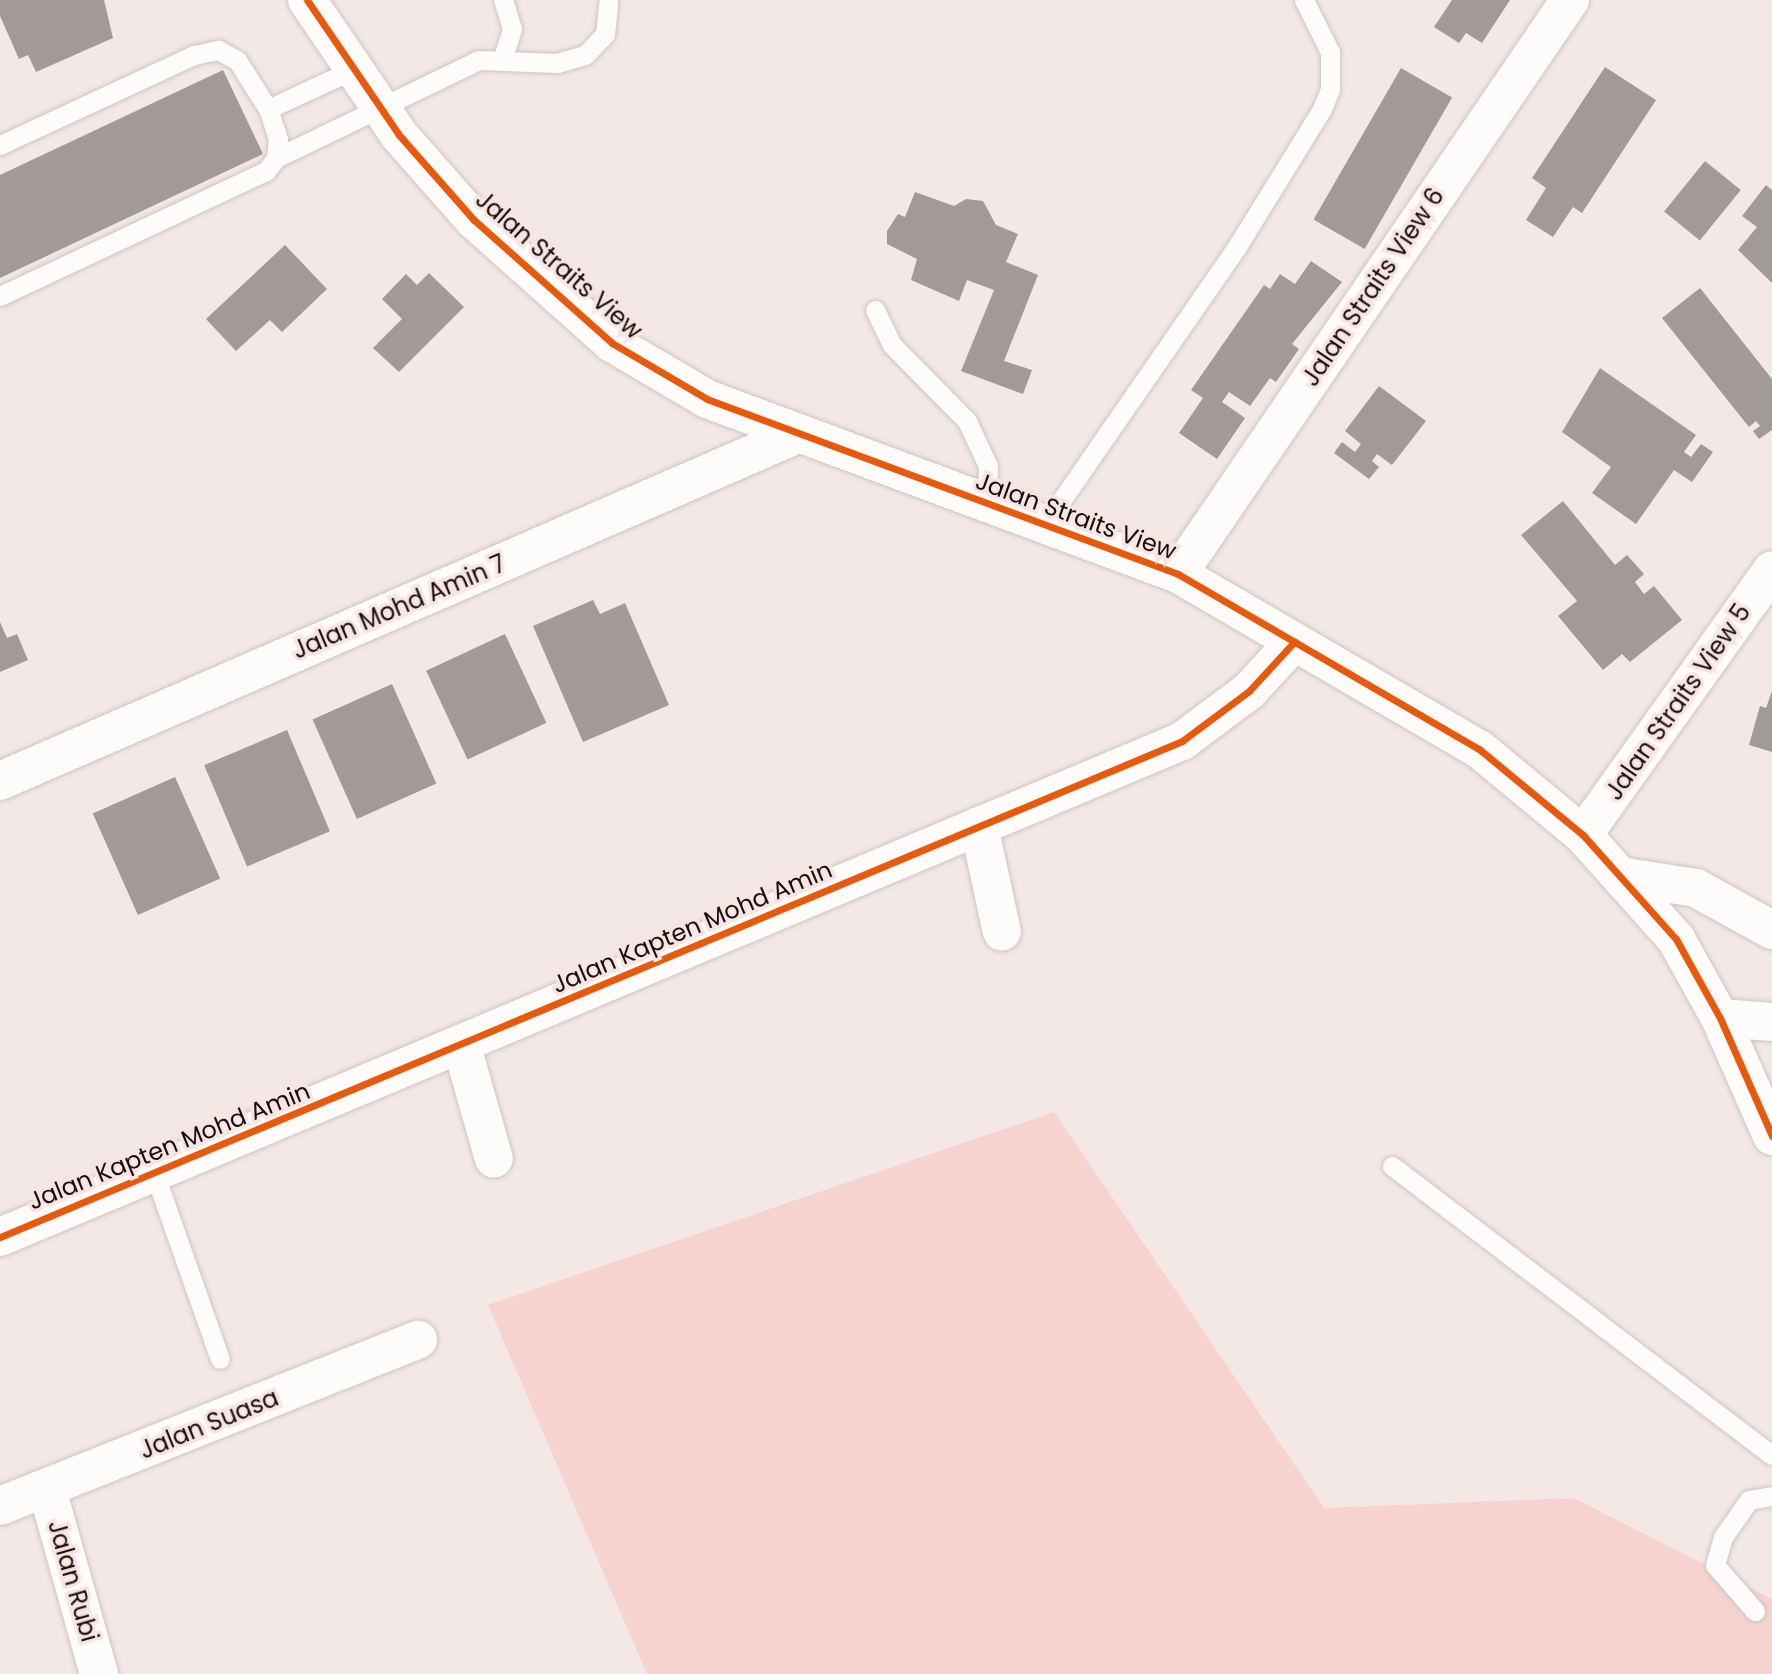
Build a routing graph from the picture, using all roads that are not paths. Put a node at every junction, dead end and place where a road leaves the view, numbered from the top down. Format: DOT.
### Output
graph roads {
  1 [pos="307,0"];
  2 [pos="503,0"];
  3 [pos="1304,0"];
  4 [pos="1570,0"];
  5 [pos="608,3"];
  6 [pos="502,60"];
  7 [pos="352,70"];
  8 [pos="268,109"];
  9 [pos="381,111"];
  10 [pos="0,145"];
  11 [pos="276,158"];
  12 [pos="0,296"];
  13 [pos="874,310"];
  14 [pos="798,434"];
  15 [pos="987,503"];
  16 [pos="1045,524"];
  17 [pos="1772,570"];
  18 [pos="1178,574"];
  19 [pos="1294,642"];
  20 [pos="0,781"];
  21 [pos="979,826"];
  22 [pos="1583,835"];
  23 [pos="1626,877"];
  24 [pos="1772,930"];
  25 [pos="1002,932"];
  26 [pos="1720,1018"];
  27 [pos="1772,1022"];
  28 [pos="462,1046"];
  29 [pos="1772,1136"];
  30 [pos="494,1159"];
  31 [pos="1392,1166"];
  32 [pos="154,1172"];
  33 [pos="0,1237"];
  34 [pos="418,1340"];
  35 [pos="220,1359"];
  36 [pos="1772,1455"];
  37 [pos="47,1489"];
  38 [pos="1772,1496"];
  39 [pos="0,1506"];
  40 [pos="1755,1611"];
  41 [pos="99,1674"];
  1 -- 7 [label="street, Jalan Straits View"];
  2 -- 6 [label="lane"];
  3 -- 16 [label="lane"];
  4 -- 18 [label="street, Jalan Straits View 6"];
  5 -- 6 [label="lane"];
  6 -- 9 [label="lane"];
  7 -- 8 [label="lane"];
  7 -- 9 [label="street, Jalan Straits View"];
  8 -- 10 [label="lane"];
  8 -- 11 [label="lane"];
  9 -- 11 [label="lane"];
  9 -- 14 [label="street, Jalan Straits View"];
  11 -- 12 [label="lane"];
  13 -- 15 [label="lane"];
  14 -- 15 [label="street, Jalan Straits View"];
  14 -- 20 [label="street, Jalan Mohd Amin 7"];
  15 -- 16 [label="street, Jalan Straits View"];
  16 -- 18 [label="street, Jalan Straits View"];
  17 -- 22 [label="street, Jalan Straits View 5"];
  18 -- 19 [label="street, Jalan Straits View"];
  19 -- 21 [label="street, Jalan Kapten Mohd Amin"];
  19 -- 22 [label="street, Jalan Straits View"];
  21 -- 25 [label="street"];
  21 -- 28 [label="street, Jalan Kapten Mohd Amin"];
  22 -- 23 [label="street, Jalan Straits View"];
  23 -- 24 [label="street"];
  23 -- 26 [label="street, Jalan Straits View"];
  26 -- 27 [label="street"];
  26 -- 29 [label="street, Jalan Straits View"];
  28 -- 30 [label="street"];
  28 -- 32 [label="street, Jalan Kapten Mohd Amin"];
  31 -- 36 [label="lane"];
  32 -- 33 [label="street, Jalan Kapten Mohd Amin"];
  32 -- 35 [label="lane"];
  34 -- 37 [label="street, Jalan Suasa"];
  37 -- 39 [label="street, Jalan Suasa"];
  37 -- 41 [label="street, Jalan Rubi"];
  38 -- 40 [label="lane"];
}
